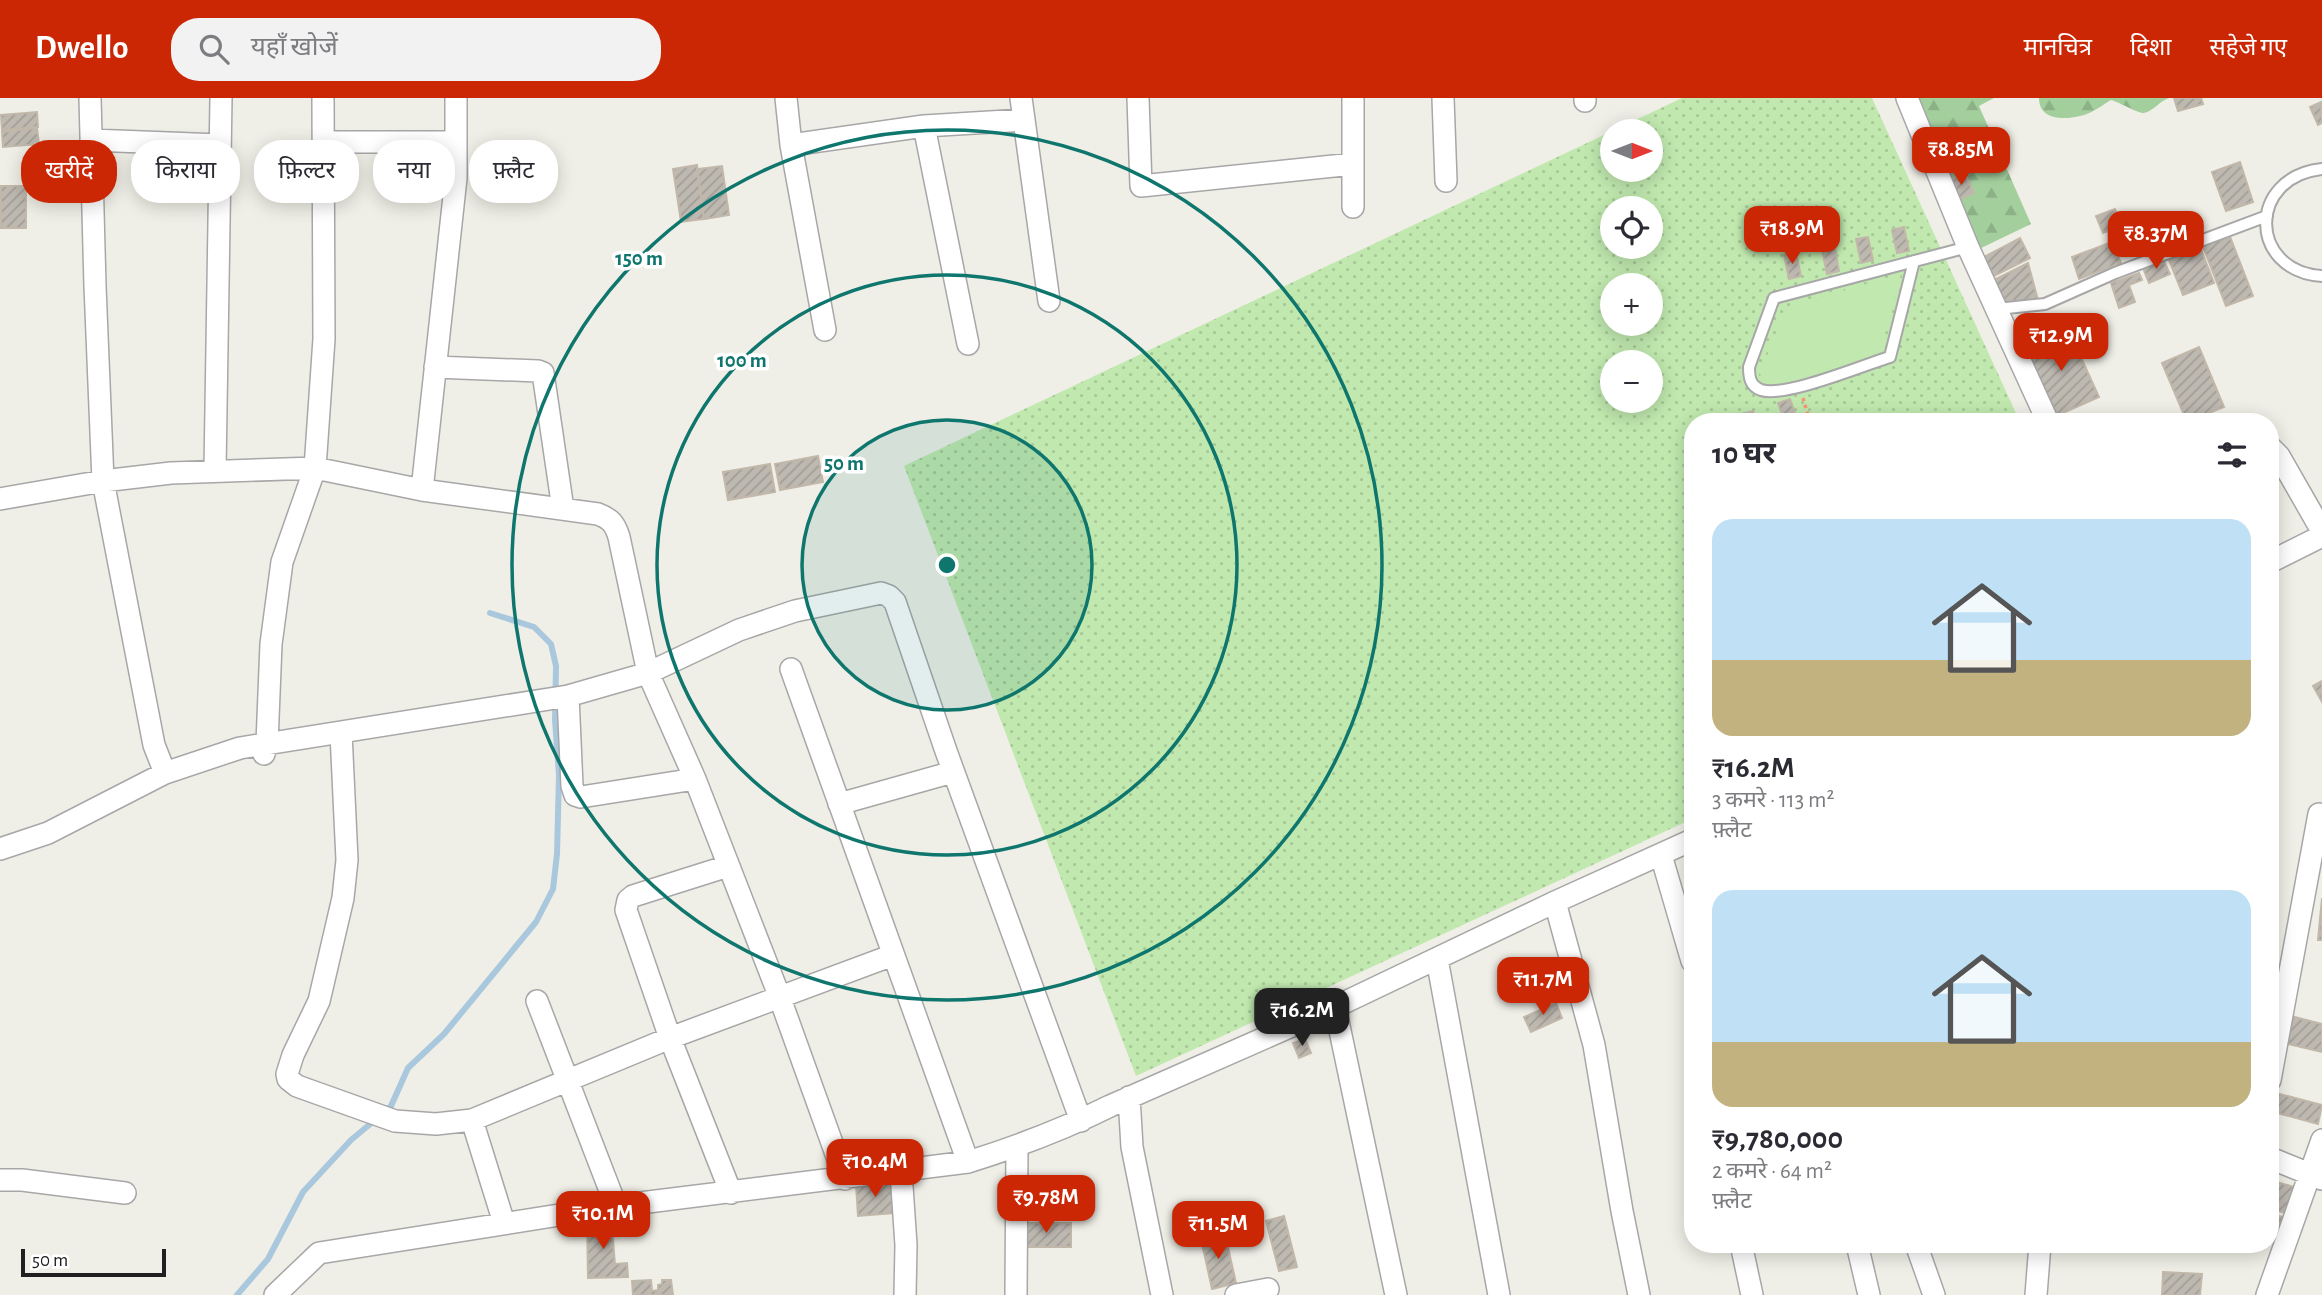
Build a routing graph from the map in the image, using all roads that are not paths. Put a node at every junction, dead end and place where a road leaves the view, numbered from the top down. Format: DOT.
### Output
graph roads {
  1 [pos="90,98"];
  2 [pos="221,98"];
  3 [pos="323,98"];
  4 [pos="456,98"];
  5 [pos="786,98"];
  6 [pos="1021,98"];
  7 [pos="1138,98"];
  8 [pos="1353,98"];
  9 [pos="1443,98"];
  10 [pos="1907,98"];
  11 [pos="1024,120"];
  12 [pos="924,127"];
  13 [pos="91,140"];
  14 [pos="220,140"];
  15 [pos="323,140"];
  16 [pos="359,142"];
  17 [pos="456,142"];
  18 [pos="791,145"];
  19 [pos="1353,164"];
  20 [pos="2322,169"];
  21 [pos="1446,181"];
  22 [pos="93,203"];
  23 [pos="219,203"];
  24 [pos="323,203"];
  25 [pos="1353,207"];
  26 [pos="2267,216"];
  27 [pos="1968,247"];
  28 [pos="1914,261"];
  29 [pos="2322,276"];
  30 [pos="1049,301"];
  31 [pos="1997,309"];
  32 [pos="825,330"];
  33 [pos="968,344"];
  34 [pos="435,367"];
  35 [pos="2044,413"];
  36 [pos="2279,456"];
  37 [pos="315,468"];
  38 [pos="215,470"];
  39 [pos="103,481"];
  40 [pos="422,489"];
  41 [pos="0,499"];
  42 [pos="563,509"];
  43 [pos="2322,533"];
  44 [pos="2279,557"];
  45 [pos="791,669"];
  46 [pos="648,673"];
  47 [pos="560,697"];
  48 [pos="341,733"];
  49 [pos="265,748"];
  50 [pos="953,772"];
  51 [pos="165,773"];
  52 [pos="695,779"];
  53 [pos="839,804"];
  54 [pos="2319,814"];
  55 [pos="1684,844"];
  56 [pos="0,849"];
  57 [pos="1661,855"];
  58 [pos="728,866"];
  59 [pos="1555,902"];
  60 [pos="1684,934"];
  61 [pos="892,955"];
  62 [pos="1437,959"];
  63 [pos="780,997"];
  64 [pos="537,1000"];
  65 [pos="1335,1007"];
  66 [pos="2279,1031"];
  67 [pos="670,1038"];
  68 [pos="568,1080"];
  69 [pos="1129,1097"];
  70 [pos="472,1120"];
  71 [pos="1081,1121"];
  72 [pos="2322,1140"];
  73 [pos="1017,1146"];
  74 [pos="968,1162"];
  75 [pos="2279,1162"];
  76 [pos="901,1171"];
  77 [pos="2317,1177"];
  78 [pos="845,1179"];
  79 [pos="0,1180"];
  80 [pos="125,1193"];
  81 [pos="731,1193"];
  82 [pos="616,1206"];
  83 [pos="504,1223"];
  84 [pos="1743,1253"];
  85 [pos="1859,1253"];
  86 [pos="1919,1253"];
  87 [pos="2039,1253"];
  88 [pos="1268,1289"];
  89 [pos="275,1295"];
  90 [pos="905,1295"];
  91 [pos="1016,1295"];
  92 [pos="1162,1295"];
  93 [pos="1236,1295"];
  94 [pos="1396,1295"];
  95 [pos="1499,1295"];
  96 [pos="1639,1295"];
  97 [pos="1752,1295"];
  98 [pos="1869,1295"];
  99 [pos="1934,1295"];
  100 [pos="2036,1295"];
  101 [pos="2267,1295"];
  1 -- 13 [label="street"];
  2 -- 14 [label="street"];
  3 -- 15 [label="street"];
  4 -- 17 [label="street"];
  5 -- 18 [label="street"];
  6 -- 11 [label="street"];
  7 -- 19 [label="street"];
  8 -- 19 [label="street"];
  9 -- 21 [label="street"];
  10 -- 27 [label="street"];
  11 -- 12 [label="street"];
  11 -- 30 [label="street"];
  12 -- 18 [label="street"];
  12 -- 33 [label="street"];
  16 -- 17 [label="street"];
  17 -- 34 [label="street"];
  18 -- 32 [label="street"];
  19 -- 25 [label="street"];
  20 -- 26 [label="lane"];
  22 -- 39 [label="street"];
  23 -- 38 [label="street"];
  24 -- 37 [label="street"];
  26 -- 29 [label="lane"];
  26 -- 31 [label="lane"];
  27 -- 28 [label="lane"];
  27 -- 31 [label="street"];
  28 -- 28 [label="lane"];
  31 -- 35 [label="street"];
  34 -- 40 [label="street"];
  34 -- 42 [label="street"];
  36 -- 43 [label="street"];
  37 -- 38 [label="street"];
  37 -- 40 [label="street"];
  37 -- 49 [label="street"];
  38 -- 39 [label="street"];
  39 -- 41 [label="street"];
  39 -- 51 [label="street"];
  40 -- 42 [label="street"];
  42 -- 46 [label="street"];
  43 -- 44 [label="street"];
  45 -- 53 [label="street"];
  46 -- 47 [label="street"];
  46 -- 50 [label="street"];
  46 -- 52 [label="street"];
  47 -- 48 [label="street"];
  47 -- 52 [label="street"];
  48 -- 49 [label="street"];
  48 -- 70 [label="street"];
  49 -- 51 [label="street"];
  50 -- 53 [label="street"];
  50 -- 71 [label="street"];
  51 -- 56 [label="street"];
  52 -- 58 [label="street"];
  53 -- 61 [label="street"];
  54 -- 66 [label="street"];
  55 -- 57 [label="street"];
  57 -- 59 [label="street"];
  57 -- 60 [label="street"];
  58 -- 63 [label="street"];
  58 -- 67 [label="street"];
  59 -- 62 [label="street"];
  59 -- 96 [label="street"];
  61 -- 63 [label="street"];
  61 -- 74 [label="street"];
  62 -- 65 [label="street"];
  62 -- 95 [label="street"];
  63 -- 67 [label="street"];
  63 -- 78 [label="street"];
  64 -- 68 [label="street"];
  65 -- 69 [label="street"];
  65 -- 94 [label="street"];
  67 -- 68 [label="street"];
  67 -- 81 [label="street"];
  68 -- 70 [label="street"];
  68 -- 82 [label="street"];
  69 -- 71 [label="street"];
  69 -- 92 [label="street"];
  70 -- 83 [label="street"];
  71 -- 73 [label="street"];
  72 -- 77 [label="street"];
  73 -- 74 [label="street"];
  73 -- 91 [label="street"];
  74 -- 76 [label="street"];
  75 -- 77 [label="street"];
  76 -- 78 [label="street"];
  76 -- 90 [label="street"];
  77 -- 101 [label="street"];
  78 -- 81 [label="street"];
  79 -- 80 [label="street"];
  81 -- 82 [label="street"];
  82 -- 83 [label="street"];
  83 -- 89 [label="street"];
  84 -- 97 [label="street"];
  85 -- 98 [label="street"];
  86 -- 99 [label="street"];
  87 -- 100 [label="street"];
  88 -- 93 [label="street"];
}
